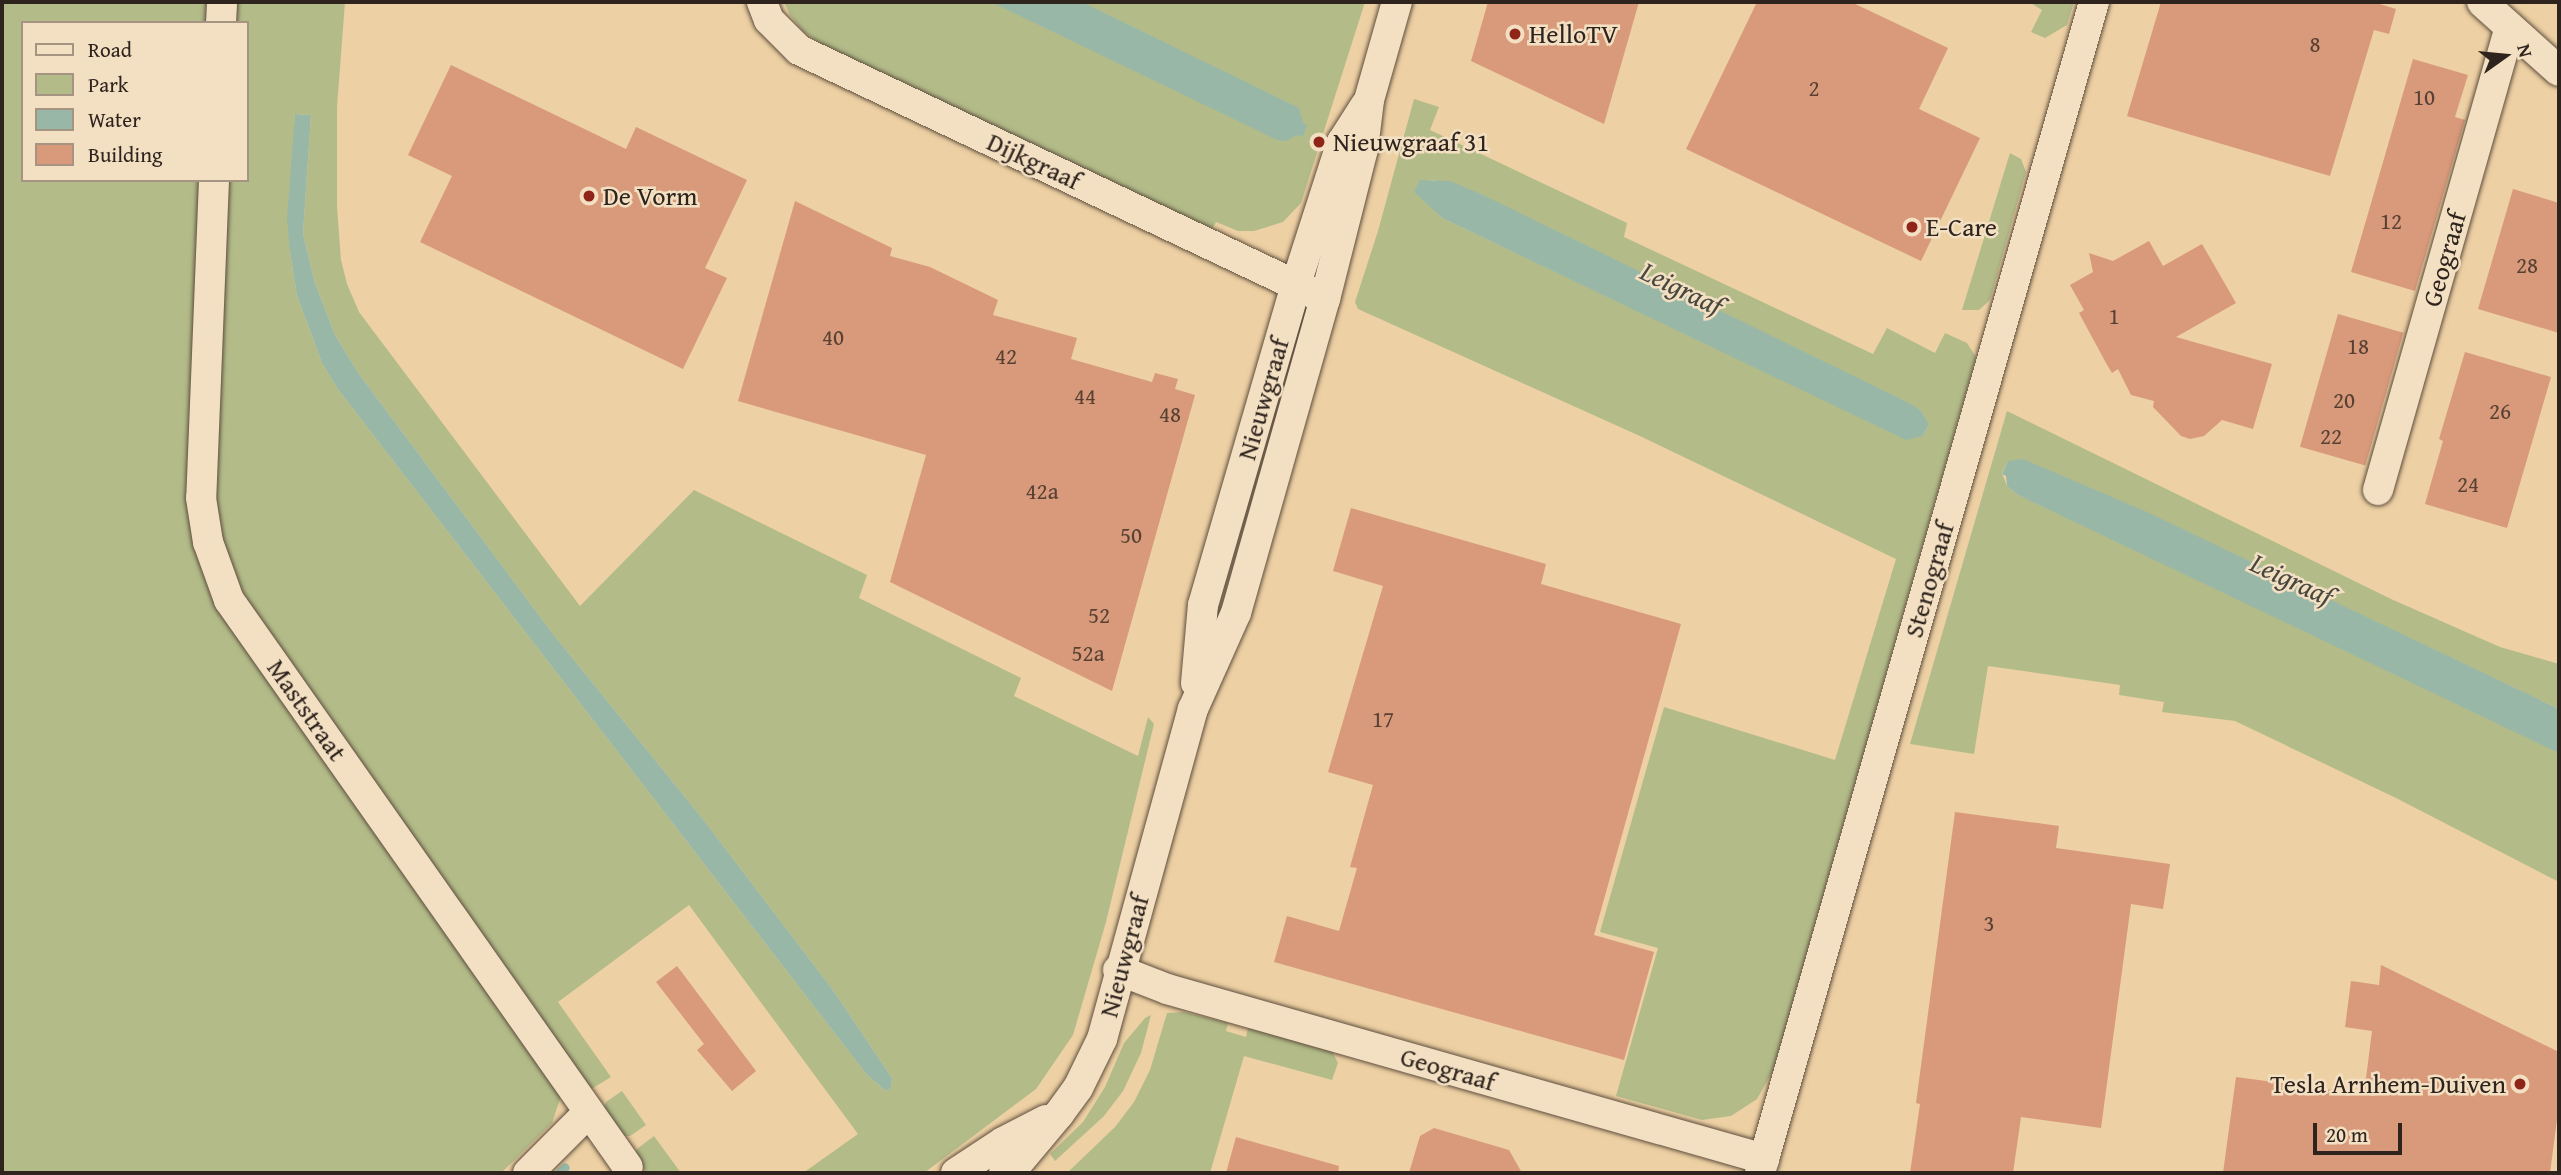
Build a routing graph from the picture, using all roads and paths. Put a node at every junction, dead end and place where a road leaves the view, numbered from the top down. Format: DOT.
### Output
graph roads {
  1 [pos="222,2"];
  2 [pos="762,2"];
  3 [pos="1398,2"];
  4 [pos="2094,2"];
  5 [pos="2482,2"];
  6 [pos="221,21"];
  7 [pos="2510,27"];
  8 [pos="2559,71"];
  9 [pos="1369,100"];
  10 [pos="214,182"];
  11 [pos="1296,284"];
  12 [pos="1325,299"];
  13 [pos="2378,490"];
  14 [pos="1193,709"];
  15 [pos="1118,970"];
  16 [pos="589,1112"];
  17 [pos="1059,1114"];
  18 [pos="1762,1166"];
  19 [pos="628,1167"];
  20 [pos="528,1173"];
  21 [pos="956,1173"];
  22 [pos="1004,1173"];
  1 -- 6 [label="street"];
  2 -- 11 [label="street, Dijkgraaf"];
  3 -- 9 [label="street, Nieuwgraaf"];
  4 -- 18 [label="street, Stenograaf"];
  5 -- 7 [label="street"];
  7 -- 8 [label="street"];
  7 -- 13 [label="street, Geograaf"];
  9 -- 11 [label="street, Nieuwgraaf"];
  9 -- 12 [label="street, Nieuwgraaf"];
  10 -- 16 [label="street, Maststraat"];
  11 -- 12 [label="street, Dijkgraaf"];
  11 -- 14 [label="street, Nieuwgraaf"];
  12 -- 14 [label="street, Nieuwgraaf"];
  14 -- 15 [label="street, Nieuwgraaf"];
  15 -- 17 [label="street, Nieuwgraaf"];
  15 -- 18 [label="street, Geograaf"];
  16 -- 19 [label="street, Maststraat"];
  16 -- 20 [label="street"];
  17 -- 21 [label="street, Nieuwgraaf"];
  17 -- 22 [label="street, Nieuwgraaf"];
}
